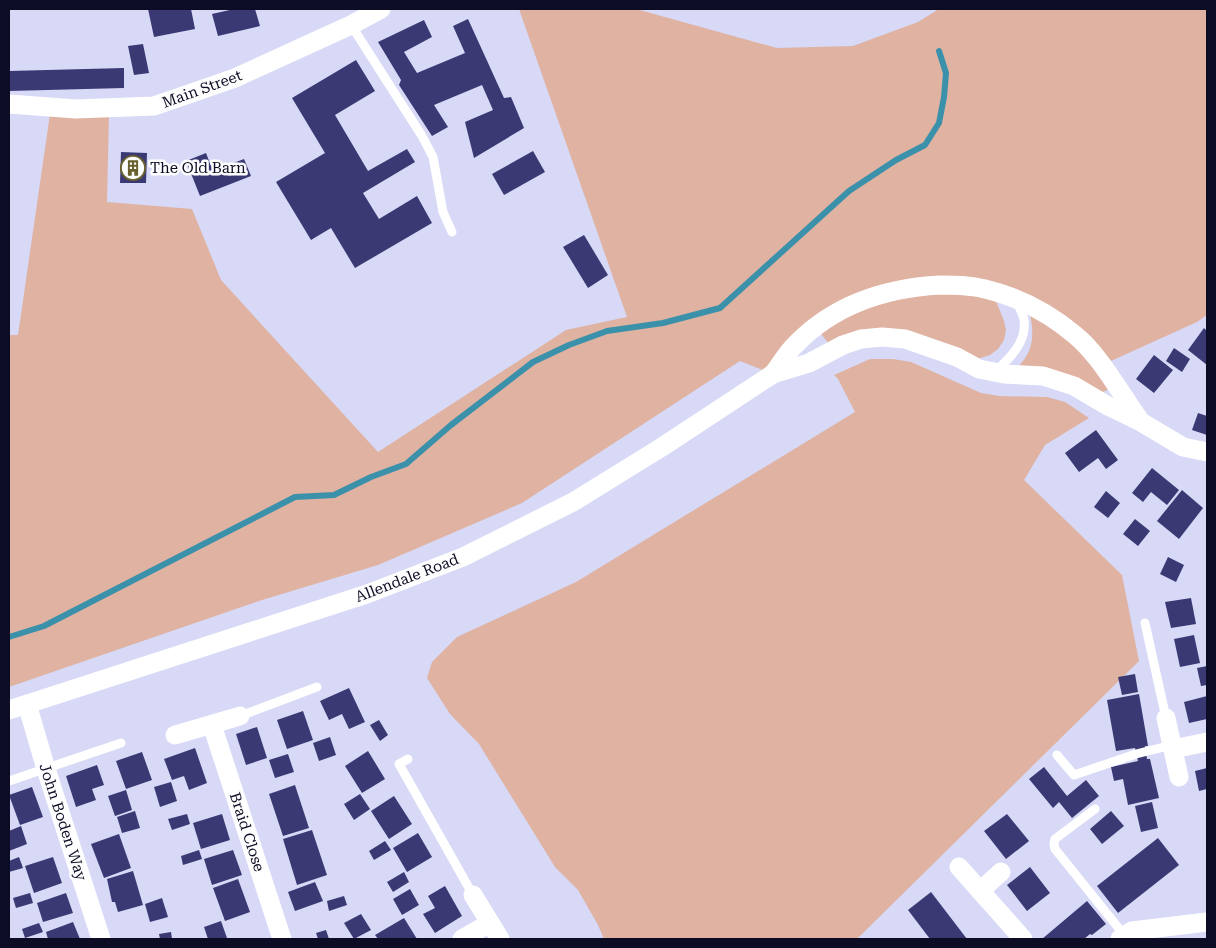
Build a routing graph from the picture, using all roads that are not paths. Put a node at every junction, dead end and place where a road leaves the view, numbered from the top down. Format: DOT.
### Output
graph roads {
  1 [pos="381,9"];
  2 [pos="351,25"];
  3 [pos="9,104"];
  4 [pos="452,232"];
  5 [pos="1016,299"];
  6 [pos="995,372"];
  7 [pos="773,374"];
  8 [pos="1141,422"];
  9 [pos="1207,452"];
  10 [pos="1145,623"];
  11 [pos="317,688"];
  12 [pos="27,704"];
  13 [pos="9,710"];
  14 [pos="240,716"];
  15 [pos="1166,718"];
  16 [pos="212,725"];
  17 [pos="175,735"];
  18 [pos="1207,742"];
  19 [pos="121,743"];
  20 [pos="1172,747"];
  21 [pos="1058,755"];
  22 [pos="408,759"];
  23 [pos="46,769"];
  24 [pos="1179,777"];
  25 [pos="9,782"];
  26 [pos="1095,808"];
  27 [pos="959,867"];
  28 [pos="1001,872"];
  29 [pos="980,891"];
  30 [pos="473,895"];
  31 [pos="1207,922"];
  32 [pos="490,923"];
  33 [pos="1158,933"];
  34 [pos="1123,938"];
  35 [pos="101,939"];
  36 [pos="282,939"];
  37 [pos="462,939"];
  38 [pos="500,939"];
  39 [pos="1023,939"];
  1 -- 2 [label="street, Main Street"];
  2 -- 3 [label="street, Main Street"];
  2 -- 4 [label="lane"];
  5 -- 6 [label="lane"];
  5 -- 7 [label="street, Allendale Road"];
  5 -- 8 [label="street, Allendale Road"];
  6 -- 7 [label="street, Allendale Road"];
  6 -- 8 [label="street, Allendale Road"];
  7 -- 12 [label="street, Allendale Road"];
  8 -- 9 [label="street, Allendale Road"];
  10 -- 15 [label="lane"];
  11 -- 14 [label="lane"];
  12 -- 13 [label="street, Allendale Road"];
  12 -- 23 [label="street, John Boden Way"];
  14 -- 16 [label="street"];
  15 -- 20 [label="street"];
  16 -- 17 [label="street"];
  16 -- 36 [label="street, Braid Close"];
  18 -- 20 [label="street"];
  19 -- 23 [label="lane"];
  20 -- 21 [label="lane"];
  20 -- 24 [label="street"];
  22 -- 30 [label="lane"];
  23 -- 25 [label="lane"];
  23 -- 35 [label="street, John Boden Way"];
  26 -- 34 [label="lane"];
  27 -- 29 [label="street"];
  28 -- 29 [label="street"];
  29 -- 39 [label="street"];
  30 -- 32 [label="street"];
  31 -- 33 [label="street"];
  32 -- 37 [label="street"];
  32 -- 38 [label="street"];
  33 -- 34 [label="street"];
}
